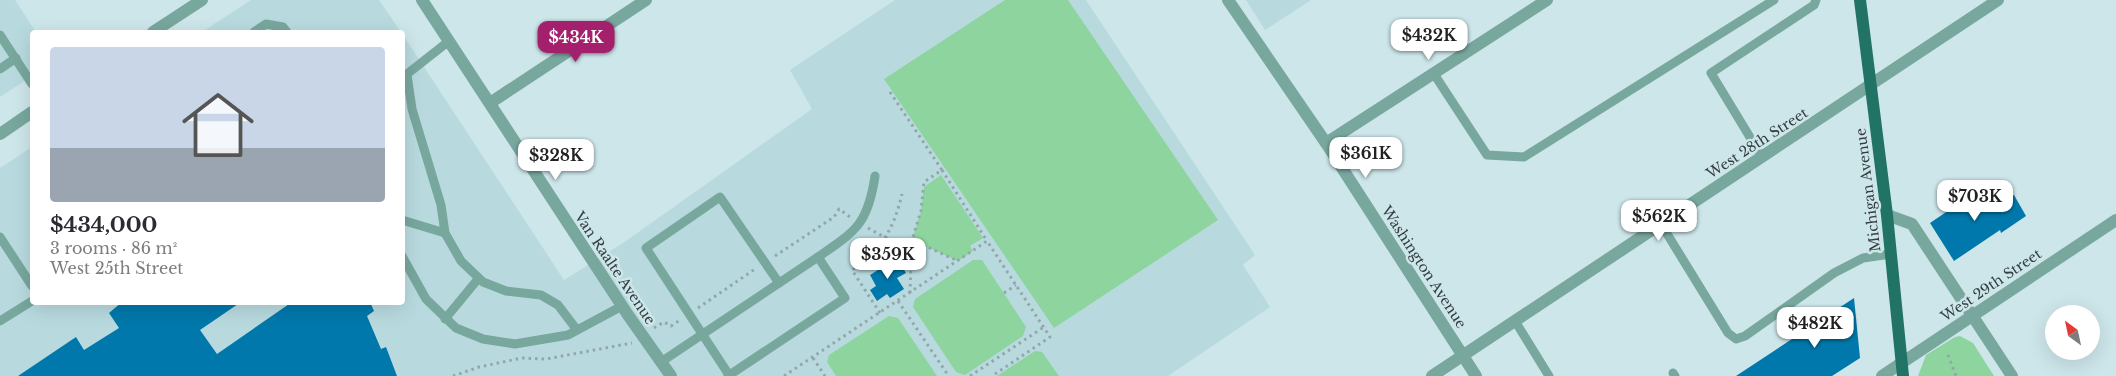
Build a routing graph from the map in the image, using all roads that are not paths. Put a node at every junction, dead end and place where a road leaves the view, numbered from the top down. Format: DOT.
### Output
graph roads {
  1 [pos="202,0"];
  2 [pos="422,0"];
  3 [pos="646,0"];
  4 [pos="1228,0"];
  5 [pos="1547,0"];
  6 [pos="1774,0"];
  7 [pos="1816,0"];
  8 [pos="1860,0"];
  9 [pos="1998,0"];
  10 [pos="155,30"];
  11 [pos="257,30"];
  12 [pos="286,30"];
  13 [pos="0,35"];
  14 [pos="449,42"];
  15 [pos="16,58"];
  16 [pos="0,69"];
  17 [pos="1434,74"];
  18 [pos="405,77"];
  19 [pos="30,81"];
  20 [pos="1871,85"];
  21 [pos="490,103"];
  22 [pos="30,113"];
  23 [pos="0,134"];
  24 [pos="1326,143"];
  25 [pos="1762,157"];
  26 [pos="875,176"];
  27 [pos="1887,215"];
  28 [pos="2116,220"];
  29 [pos="405,221"];
  30 [pos="1662,224"];
  31 [pos="445,233"];
  32 [pos="0,236"];
  33 [pos="1891,254"];
  34 [pos="818,257"];
  35 [pos="405,261"];
  36 [pos="478,279"];
  37 [pos="30,283"];
  38 [pos="779,284"];
  39 [pos="30,302"];
  40 [pos="622,306"];
  41 [pos="1972,316"];
  42 [pos="445,319"];
  43 [pos="0,321"];
  44 [pos="1515,321"];
  45 [pos="577,330"];
  46 [pos="703,335"];
  47 [pos="1463,356"];
  48 [pos="661,362"];
  49 [pos="1902,370"];
  50 [pos="671,376"];
  51 [pos="729,376"];
  52 [pos="1432,376"];
  53 [pos="1476,376"];
  54 [pos="1549,376"];
  55 [pos="1882,376"];
  56 [pos="2012,376"];
  1 -- 10 [label="street"];
  2 -- 14 [label="street, Van Raalte Avenue"];
  3 -- 21 [label="street"];
  4 -- 24 [label="street, Washington Avenue"];
  5 -- 17 [label="street"];
  6 -- 17 [label="lane"];
  7 -- 25 [label="lane"];
  8 -- 20 [label="main road, Michigan Avenue"];
  9 -- 20 [label="street, West 28th Street"];
  11 -- 12 [label="lane"];
  13 -- 15 [label="lane"];
  14 -- 18 [label="lane"];
  14 -- 21 [label="street, Van Raalte Avenue"];
  15 -- 16 [label="lane"];
  15 -- 19 [label="lane"];
  17 -- 24 [label="street"];
  18 -- 31 [label="lane"];
  20 -- 25 [label="street, West 28th Street"];
  20 -- 27 [label="main road, Michigan Avenue"];
  21 -- 40 [label="street, Van Raalte Avenue"];
  22 -- 23 [label="street"];
  24 -- 47 [label="street, Washington Avenue"];
  25 -- 30 [label="street, West 28th Street"];
  26 -- 34 [label="lane"];
  27 -- 33 [label="main road, Michigan Avenue"];
  27 -- 41 [label="street"];
  28 -- 41 [label="street, West 29th Street"];
  29 -- 31 [label="lane"];
  30 -- 33 [label="lane"];
  30 -- 44 [label="street, West 28th Street"];
  31 -- 36 [label="lane"];
  32 -- 37 [label="lane"];
  33 -- 49 [label="main road, Michigan Avenue"];
  34 -- 38 [label="lane"];
  34 -- 51 [label="lane"];
  35 -- 42 [label="lane"];
  36 -- 42 [label="lane"];
  36 -- 45 [label="lane"];
  38 -- 46 [label="lane"];
  38 -- 46 [label="lane"];
  39 -- 43 [label="lane"];
  40 -- 45 [label="lane"];
  40 -- 48 [label="street, Van Raalte Avenue"];
  41 -- 49 [label="street, West 29th Street"];
  41 -- 56 [label="street"];
  42 -- 45 [label="lane"];
  44 -- 47 [label="street, West 28th Street"];
  44 -- 54 [label="lane"];
  46 -- 48 [label="lane"];
  46 -- 51 [label="lane"];
  47 -- 52 [label="street, West 28th Street"];
  47 -- 53 [label="street, Washington Avenue"];
  48 -- 50 [label="street, Van Raalte Avenue"];
  49 -- 55 [label="street, West 29th Street"];
}
